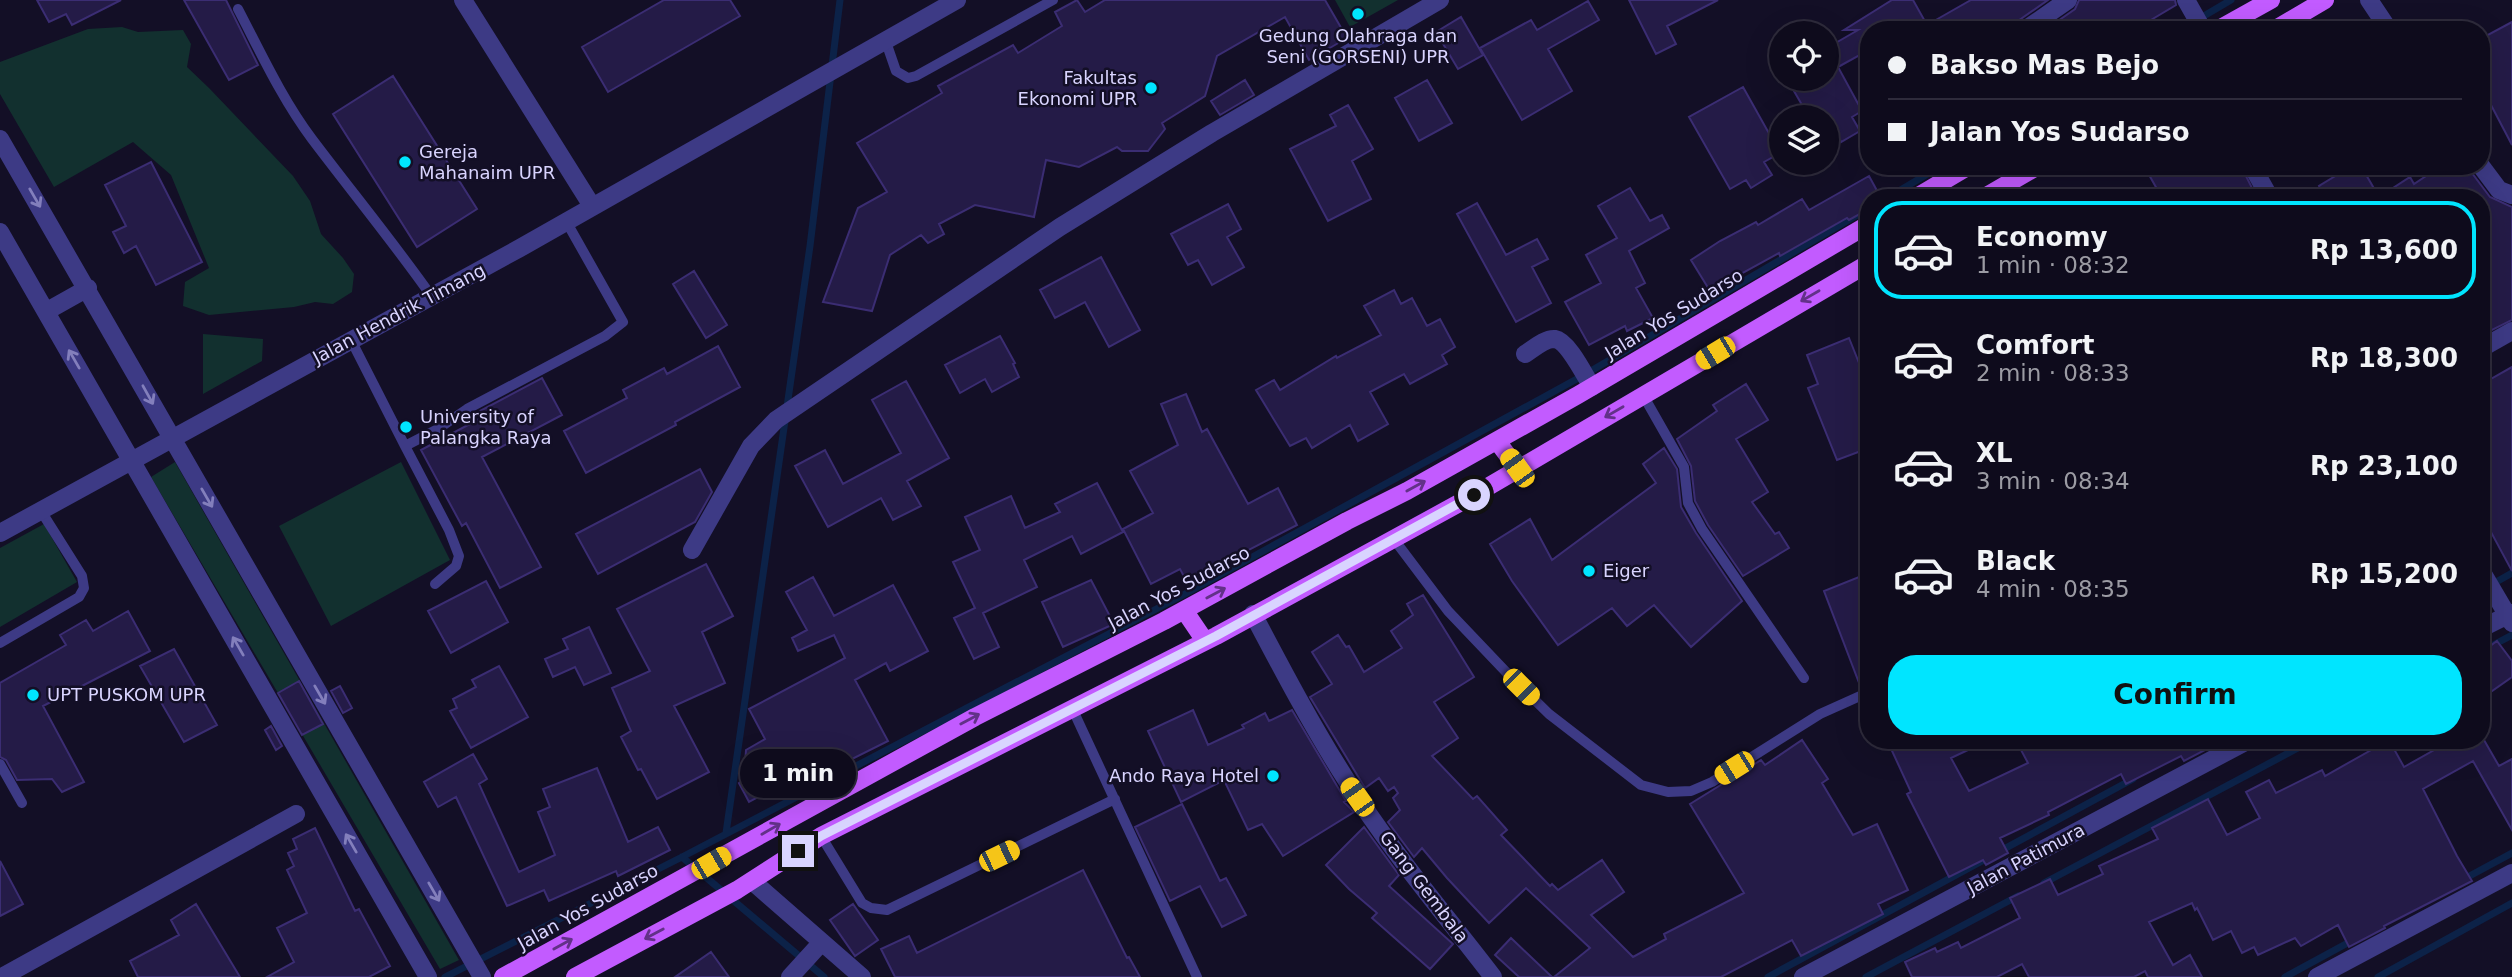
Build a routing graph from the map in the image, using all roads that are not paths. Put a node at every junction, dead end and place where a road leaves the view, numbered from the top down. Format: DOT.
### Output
graph roads {
  1 [pos="463,0"];
  2 [pos="957,0"];
  3 [pos="1053,0"];
  4 [pos="1440,0"];
  5 [pos="2068,0"];
  6 [pos="2271,0"];
  7 [pos="2325,0"];
  8 [pos="2369,0"];
  9 [pos="238,9"];
  10 [pos="2200,20"];
  11 [pos="2038,21"];
  12 [pos="2289,21"];
  13 [pos="2383,21"];
  14 [pos="886,42"];
  15 [pos="0,139"];
  16 [pos="1950,175"];
  17 [pos="2023,175"];
  18 [pos="2488,175"];
  19 [pos="1929,189"];
  20 [pos="1998,189"];
  21 [pos="2512,195"];
  22 [pos="592,206"];
  23 [pos="566,221"];
  24 [pos="1860,229"];
  25 [pos="0,232"];
  26 [pos="1860,268"];
  27 [pos="88,288"];
  28 [pos="432,297"];
  29 [pos="47,311"];
  30 [pos="2512,331"];
  31 [pos="351,340"];
  32 [pos="2490,343"];
  33 [pos="1525,354"];
  34 [pos="1592,387"];
  35 [pos="1643,395"];
  36 [pos="172,439"];
  37 [pos="1496,441"];
  38 [pos="405,446"];
  39 [pos="132,461"];
  40 [pos="1517,468"];
  41 [pos="41,511"];
  42 [pos="0,533"];
  43 [pos="1393,538"];
  44 [pos="692,550"];
  45 [pos="435,584"];
  46 [pos="2490,585"];
  47 [pos="1184,610"];
  48 [pos="1253,614"];
  49 [pos="2510,617"];
  50 [pos="2490,625"];
  51 [pos="1205,641"];
  52 [pos="0,643"];
  53 [pos="1804,678"];
  54 [pos="1860,696"];
  55 [pos="1072,708"];
  56 [pos="2232,749"];
  57 [pos="0,764"];
  58 [pos="1115,799"];
  59 [pos="22,803"];
  60 [pos="296,814"];
  61 [pos="821,836"];
  62 [pos="2512,873"];
  63 [pos="744,885"];
  64 [pos="821,943"];
  65 [pos="425,972"];
  66 [pos="794,972"];
  67 [pos="2,977"];
  68 [pos="482,977"];
  69 [pos="503,977"];
  70 [pos="575,977"];
  71 [pos="862,977"];
  72 [pos="1198,977"];
  73 [pos="1493,977"];
  74 [pos="1803,977"];
  75 [pos="2317,977"];
  1 -- 22 [label="street"];
  2 -- 14 [label="street"];
  3 -- 14 [label="lane"];
  4 -- 44 [label="street"];
  5 -- 11 [label="street"];
  6 -- 10 [label="main road"];
  7 -- 12 [label="main road"];
  8 -- 13 [label="street"];
  9 -- 28 [label="lane"];
  14 -- 22 [label="street, Jalan Hendrik Timang"];
  15 -- 27 [label="street, one-way"];
  16 -- 19 [label="main road"];
  17 -- 20 [label="main road"];
  18 -- 21 [label="street"];
  22 -- 23 [label="street, Jalan Hendrik Timang"];
  23 -- 28 [label="street, Jalan Hendrik Timang"];
  23 -- 38 [label="lane"];
  24 -- 34 [label="main road, Jalan Yos Sudarso"];
  25 -- 29 [label="street"];
  26 -- 35 [label="main road, one-way"];
  27 -- 29 [label="street"];
  27 -- 36 [label="street, one-way"];
  28 -- 31 [label="street, Jalan Hendrik Timang"];
  39 -- 29 [label="street, one-way"];
  30 -- 32 [label="street"];
  31 -- 36 [label="street, Jalan Hendrik Timang"];
  31 -- 38 [label="lane"];
  33 -- 34 [label="street"];
  34 -- 37 [label="main road, Jalan Yos Sudarso"];
  35 -- 40 [label="main road, one-way"];
  35 -- 53 [label="lane"];
  36 -- 39 [label="street, Jalan Hendrik Timang"];
  36 -- 68 [label="street, one-way"];
  37 -- 40 [label="main road"];
  47 -- 37 [label="main road, Jalan Yos Sudarso, one-way"];
  38 -- 45 [label="lane"];
  39 -- 41 [label="street, Jalan Hendrik Timang"];
  65 -- 39 [label="street, one-way"];
  40 -- 43 [label="main road"];
  41 -- 42 [label="street, Jalan Hendrik Timang"];
  41 -- 52 [label="lane"];
  43 -- 48 [label="main road"];
  43 -- 54 [label="lane"];
  46 -- 49 [label="street"];
  47 -- 51 [label="main road"];
  69 -- 47 [label="main road, Jalan Yos Sudarso, one-way"];
  48 -- 51 [label="main road"];
  48 -- 73 [label="street, Gang Gembala"];
  49 -- 50 [label="street"];
  51 -- 55 [label="main road"];
  55 -- 58 [label="lane"];
  55 -- 61 [label="main road"];
  56 -- 74 [label="street, Jalan Patimura"];
  57 -- 59 [label="lane"];
  58 -- 61 [label="lane"];
  58 -- 72 [label="lane"];
  60 -- 67 [label="street"];
  61 -- 63 [label="main road"];
  62 -- 75 [label="street"];
  63 -- 64 [label="street"];
  63 -- 70 [label="main road, one-way"];
  64 -- 66 [label="street"];
  64 -- 71 [label="street"];
}
